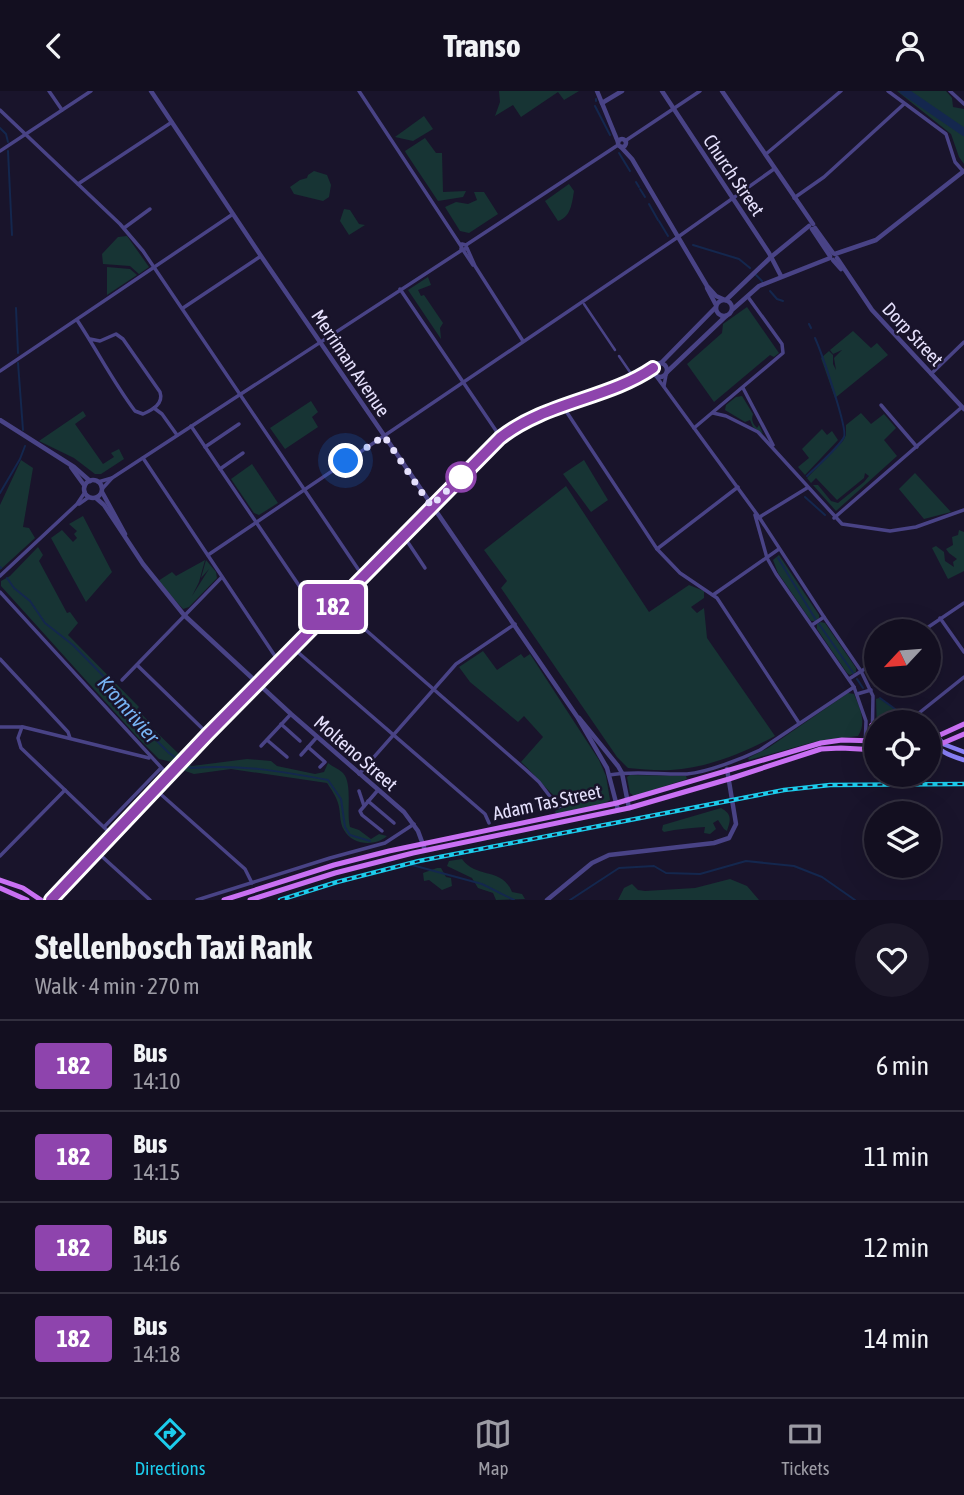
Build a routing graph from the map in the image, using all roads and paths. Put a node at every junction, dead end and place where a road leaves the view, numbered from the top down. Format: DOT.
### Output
graph roads {
  1 [pos="49,91"];
  2 [pos="91,91"];
  3 [pos="151,91"];
  4 [pos="360,91"];
  5 [pos="597,91"];
  6 [pos="622,91"];
  7 [pos="662,91"];
  8 [pos="700,91"];
  9 [pos="722,91"];
  10 [pos="841,91"];
  11 [pos="888,91"];
  12 [pos="950,91"];
  13 [pos="602,103"];
  14 [pos="904,104"];
  15 [pos="964,104"];
  16 [pos="674,109"];
  17 [pos="0,110"];
  18 [pos="62,110"];
  19 [pos="172,122"];
  20 [pos="25,134"];
  21 [pos="622,143"];
  22 [pos="0,151"];
  23 [pos="764,155"];
  24 [pos="774,169"];
  25 [pos="964,171"];
  26 [pos="78,184"];
  27 [pos="733,198"];
  28 [pos="794,198"];
  29 [pos="150,209"];
  30 [pos="233,214"];
  31 [pos="811,227"];
  32 [pos="124,228"];
  33 [pos="678,237"];
  34 [pos="463,247"];
  35 [pos="261,256"];
  36 [pos="834,256"];
  37 [pos="771,257"];
  38 [pos="154,267"];
  39 [pos="781,276"];
  40 [pos="707,286"];
  41 [pos="400,289"];
  42 [pos="747,295"];
  43 [pos="725,300"];
  44 [pos="584,304"];
  45 [pos="716,306"];
  46 [pos="183,308"];
  47 [pos="733,310"];
  48 [pos="726,316"];
  49 [pos="77,319"];
  50 [pos="90,339"];
  51 [pos="104,339"];
  52 [pos="523,341"];
  53 [pos="319,342"];
  54 [pos="964,342"];
  55 [pos="615,350"];
  56 [pos="97,354"];
  57 [pos="619,356"];
  58 [pos="661,363"];
  59 [pos="0,371"];
  60 [pos="654,373"];
  61 [pos="667,373"];
  62 [pos="930,374"];
  63 [pos="632,375"];
  64 [pos="463,383"];
  65 [pos="743,388"];
  66 [pos="667,391"];
  67 [pos="240,394"];
  68 [pos="161,401"];
  69 [pos="881,405"];
  70 [pos="963,405"];
  71 [pos="564,407"];
  72 [pos="153,408"];
  73 [pos="713,413"];
  74 [pos="162,414"];
  75 [pos="0,420"];
  76 [pos="239,424"];
  77 [pos="191,426"];
  78 [pos="694,428"];
  79 [pos="177,435"];
  80 [pos="384,436"];
  81 [pos="500,438"];
  82 [pos="205,447"];
  83 [pos="916,447"];
  84 [pos="776,451"];
  85 [pos="243,453"];
  86 [pos="143,458"];
  87 [pos="71,467"];
  88 [pos="220,469"];
  89 [pos="112,478"];
  90 [pos="90,481"];
  91 [pos="98,482"];
  92 [pos="738,488"];
  93 [pos="807,488"];
  94 [pos="305,489"];
  95 [pos="85,490"];
  96 [pos="102,491"];
  97 [pos="89,497"];
  98 [pos="96,498"];
  99 [pos="77,504"];
  100 [pos="431,506"];
  101 [pos="964,510"];
  102 [pos="758,518"];
  103 [pos="834,518"];
  104 [pos="256,523"];
  105 [pos="768,530"];
  106 [pos="760,534"];
  107 [pos="402,535"];
  108 [pos="657,549"];
  109 [pos="779,549"];
  110 [pos="208,555"];
  111 [pos="138,557"];
  112 [pos="768,558"];
  113 [pos="425,568"];
  114 [pos="358,569"];
  115 [pos="0,576"];
  116 [pos="222,577"];
  117 [pos="0,592"];
  118 [pos="713,595"];
  119 [pos="964,603"];
  120 [pos="336,604"];
  121 [pos="184,615"];
  122 [pos="824,617"];
  123 [pos="321,618"];
  124 [pos="940,618"];
  125 [pos="514,624"];
  126 [pos="812,625"];
  127 [pos="293,648"];
  128 [pos="964,652"];
  129 [pos="0,659"];
  130 [pos="279,662"];
  131 [pos="137,665"];
  132 [pos="864,669"];
  133 [pos="861,671"];
  134 [pos="864,676"];
  135 [pos="964,677"];
  136 [pos="849,679"];
  137 [pos="122,680"];
  138 [pos="258,684"];
  139 [pos="854,687"];
  140 [pos="433,688"];
  141 [pos="864,692"];
  142 [pos="857,694"];
  143 [pos="923,710"];
  144 [pos="291,714"];
  145 [pos="864,715"];
  146 [pos="578,718"];
  147 [pos="799,723"];
  148 [pos="281,724"];
  149 [pos="964,724"];
  150 [pos="0,727"];
  151 [pos="23,727"];
  152 [pos="208,734"];
  153 [pos="941,734"];
  154 [pos="964,734"];
  155 [pos="393,735"];
  156 [pos="317,737"];
  157 [pos="70,738"];
  158 [pos="267,740"];
  159 [pos="300,741"];
  160 [pos="864,741"];
  161 [pos="941,745"];
  162 [pos="261,746"];
  163 [pos="941,746"];
  164 [pos="140,747"];
  165 [pos="308,747"];
  166 [pos="941,748"];
  167 [pos="864,749"];
  168 [pos="964,752"];
  169 [pos="128,753"];
  170 [pos="301,755"];
  171 [pos="287,757"];
  172 [pos="151,758"];
  173 [pos="964,760"];
  174 [pos="320,767"];
  175 [pos="161,768"];
  176 [pos="727,769"];
  177 [pos="359,773"];
  178 [pos="622,773"];
  179 [pos="609,775"];
  180 [pos="169,776"];
  181 [pos="729,779"];
  182 [pos="65,790"];
  183 [pos="155,790"];
  184 [pos="378,790"];
  185 [pos="359,791"];
  186 [pos="370,799"];
  187 [pos="627,800"];
  188 [pos="564,805"];
  189 [pos="364,806"];
  190 [pos="617,807"];
  191 [pos="629,808"];
  192 [pos="394,823"];
  193 [pos="489,823"];
  194 [pos="414,824"];
  195 [pos="104,827"];
  196 [pos="382,831"];
  197 [pos="112,835"];
  198 [pos="423,843"];
  199 [pos="96,851"];
  200 [pos="425,851"];
  201 [pos="0,856"];
  202 [pos="0,880"];
  203 [pos="252,883"];
  204 [pos="0,888"];
  205 [pos="27,900"];
  206 [pos="41,900"];
  207 [pos="51,900"];
  208 [pos="150,900"];
  209 [pos="197,900"];
  210 [pos="224,900"];
  211 [pos="250,900"];
  212 [pos="547,900"];
  1 -- 18 [label="street"];
  2 -- 18 [label="street"];
  3 -- 19 [label="street, Merriman Avenue"];
  4 -- 34 [label="street"];
  5 -- 13 [label="street"];
  6 -- 13 [label="street"];
  7 -- 16 [label="street, Church Street"];
  8 -- 16 [label="street"];
  9 -- 23 [label="street, Dorp Street"];
  10 -- 23 [label="street"];
  11 -- 14 [label="street"];
  12 -- 15 [label="street"];
  13 -- 21 [label="street"];
  14 -- 25 [label="street"];
  14 -- 28 [label="street"];
  16 -- 21 [label="street"];
  16 -- 27 [label="street, Church Street"];
  17 -- 20 [label="street"];
  18 -- 20 [label="street"];
  19 -- 26 [label="street"];
  19 -- 30 [label="street, Merriman Avenue"];
  20 -- 22 [label="street"];
  20 -- 26 [label="street"];
  21 -- 33 [label="street"];
  21 -- 34 [label="street"];
  23 -- 24 [label="street, Dorp Street"];
  24 -- 27 [label="street"];
  24 -- 28 [label="street, Dorp Street"];
  25 -- 36 [label="street"];
  26 -- 32 [label="street"];
  27 -- 33 [label="street"];
  27 -- 37 [label="street, Church Street"];
  28 -- 31 [label="street, Dorp Street"];
  29 -- 32 [label="street"];
  30 -- 35 [label="street, Merriman Avenue"];
  30 -- 38 [label="street"];
  31 -- 36 [label="street, Dorp Street"];
  31 -- 37 [label="street"];
  32 -- 38 [label="street"];
  33 -- 40 [label="street"];
  33 -- 52 [label="street"];
  34 -- 41 [label="street"];
  34 -- 52 [label="street"];
  35 -- 46 [label="street"];
  35 -- 53 [label="street, Merriman Avenue"];
  36 -- 39 [label="street"];
  36 -- 62 [label="street, Dorp Street"];
  37 -- 39 [label="street, Church Street"];
  37 -- 43 [label="street"];
  38 -- 46 [label="street"];
  38 -- 49 [label="street"];
  39 -- 42 [label="street"];
  40 -- 43 [label="street"];
  40 -- 45 [label="street"];
  41 -- 53 [label="street"];
  41 -- 64 [label="street"];
  42 -- 47 [label="street"];
  42 -- 65 [label="street"];
  43 -- 45 [label="street"];
  43 -- 47 [label="street"];
  44 -- 55 [label="street"];
  45 -- 48 [label="street"];
  45 -- 58 [label="street"];
  46 -- 67 [label="street"];
  47 -- 48 [label="street"];
  48 -- 61 [label="street"];
  49 -- 50 [label="street"];
  49 -- 59 [label="street"];
  50 -- 51 [label="street"];
  50 -- 56 [label="street"];
  51 -- 56 [label="street"];
  51 -- 68 [label="street"];
  52 -- 64 [label="street"];
  53 -- 67 [label="street"];
  53 -- 80 [label="street, Merriman Avenue"];
  54 -- 62 [label="street"];
  56 -- 72 [label="street"];
  57 -- 63 [label="street"];
  58 -- 60 [label="street"];
  58 -- 61 [label="street"];
  60 -- 61 [label="street"];
  60 -- 66 [label="street"];
  60 -- 71 [label="street"];
  61 -- 66 [label="street"];
  62 -- 70 [label="street, Dorp Street"];
  64 -- 80 [label="street"];
  64 -- 81 [label="street"];
  65 -- 73 [label="street"];
  65 -- 84 [label="street"];
  66 -- 78 [label="street"];
  67 -- 77 [label="street"];
  67 -- 94 [label="street"];
  68 -- 72 [label="street"];
  68 -- 74 [label="street"];
  69 -- 83 [label="street"];
  70 -- 83 [label="street"];
  71 -- 81 [label="street"];
  71 -- 108 [label="street"];
  72 -- 74 [label="street"];
  73 -- 78 [label="street"];
  73 -- 84 [label="street"];
  74 -- 79 [label="street"];
  75 -- 87 [label="street"];
  76 -- 82 [label="street"];
  77 -- 79 [label="street"];
  77 -- 82 [label="street"];
  78 -- 92 [label="street"];
  79 -- 86 [label="street"];
  80 -- 94 [label="street"];
  80 -- 100 [label="street, Merriman Avenue"];
  81 -- 100 [label="street"];
  82 -- 88 [label="street"];
  83 -- 103 [label="street"];
  84 -- 93 [label="street"];
  85 -- 88 [label="street"];
  86 -- 89 [label="street"];
  86 -- 110 [label="street"];
  87 -- 90 [label="street"];
  87 -- 95 [label="street"];
  88 -- 104 [label="street"];
  89 -- 91 [label="street"];
  89 -- 96 [label="street"];
  90 -- 91 [label="street"];
  90 -- 95 [label="street"];
  91 -- 96 [label="street"];
  92 -- 102 [label="street"];
  92 -- 108 [label="street"];
  93 -- 102 [label="street"];
  93 -- 103 [label="street"];
  94 -- 104 [label="street"];
  94 -- 114 [label="street"];
  95 -- 97 [label="street"];
  95 -- 99 [label="street"];
  96 -- 98 [label="street"];
  96 -- 111 [label="street"];
  97 -- 98 [label="street"];
  97 -- 99 [label="street"];
  98 -- 111 [label="street"];
  99 -- 115 [label="street"];
  100 -- 107 [label="street"];
  100 -- 125 [label="street, Merriman Avenue"];
  101 -- 103 [label="street"];
  102 -- 105 [label="street"];
  102 -- 106 [label="street"];
  104 -- 110 [label="street"];
  104 -- 123 [label="street"];
  105 -- 106 [label="street"];
  105 -- 109 [label="street"];
  106 -- 112 [label="street"];
  107 -- 113 [label="street"];
  107 -- 120 [label="street"];
  108 -- 118 [label="street"];
  109 -- 112 [label="street"];
  109 -- 122 [label="street"];
  110 -- 116 [label="street"];
  111 -- 121 [label="street, Molteno Street"];
  112 -- 118 [label="street"];
  112 -- 126 [label="street"];
  116 -- 121 [label="street"];
  116 -- 130 [label="street"];
  117 -- 164 [label="street"];
  118 -- 147 [label="street"];
  119 -- 124 [label="street"];
  120 -- 123 [label="street"];
  120 -- 140 [label="street"];
  121 -- 131 [label="street"];
  121 -- 138 [label="street, Molteno Street"];
  122 -- 126 [label="street"];
  122 -- 133 [label="street"];
  123 -- 127 [label="street"];
  124 -- 128 [label="street"];
  125 -- 140 [label="street"];
  125 -- 146 [label="street, Merriman Avenue"];
  126 -- 136 [label="street"];
  127 -- 130 [label="street"];
  127 -- 155 [label="street"];
  129 -- 157 [label="street"];
  130 -- 138 [label="street"];
  131 -- 137 [label="street"];
  131 -- 152 [label="street"];
  132 -- 133 [label="street"];
  133 -- 134 [label="street"];
  133 -- 136 [label="street"];
  135 -- 143 [label="street"];
  136 -- 139 [label="street"];
  138 -- 144 [label="street, Molteno Street"];
  138 -- 152 [label="street"];
  139 -- 142 [label="street"];
  139 -- 147 [label="street"];
  140 -- 155 [label="street"];
  140 -- 188 [label="street"];
  141 -- 142 [label="street"];
  142 -- 145 [label="street"];
  144 -- 148 [label="street"];
  144 -- 156 [label="street, Molteno Street"];
  146 -- 178 [label="street, Merriman Avenue"];
  146 -- 179 [label="street, Merriman Avenue"];
  147 -- 178 [label="street"];
  148 -- 158 [label="street"];
  148 -- 159 [label="street"];
  149 -- 153 [label="main road"];
  150 -- 151 [label="street"];
  151 -- 157 [label="street"];
  151 -- 182 [label="street"];
  152 -- 180 [label="street"];
  154 -- 161 [label="main road"];
  155 -- 177 [label="street"];
  155 -- 193 [label="street"];
  156 -- 165 [label="street"];
  156 -- 177 [label="street, Molteno Street"];
  157 -- 169 [label="street"];
  158 -- 162 [label="street"];
  158 -- 171 [label="street"];
  160 -- 176 [label="main road, Adam Tas Street"];
  163 -- 168 [label="main road"];
  164 -- 169 [label="street"];
  164 -- 172 [label="street"];
  165 -- 170 [label="street"];
  165 -- 174 [label="street"];
  166 -- 173 [label="main road"];
  167 -- 181 [label="main road, Adam Tas Street"];
  169 -- 172 [label="street"];
  172 -- 175 [label="street"];
  175 -- 180 [label="street"];
  175 -- 195 [label="street"];
  176 -- 181 [label="street"];
  176 -- 187 [label="main road, Adam Tas Street"];
  177 -- 184 [label="street, Molteno Street"];
  178 -- 179 [label="street"];
  178 -- 187 [label="street, Merriman Avenue"];
  179 -- 190 [label="street, Merriman Avenue"];
  180 -- 183 [label="street"];
  181 -- 191 [label="main road, Adam Tas Street"];
  181 -- 212 [label="street"];
  182 -- 195 [label="street"];
  182 -- 201 [label="street"];
  183 -- 197 [label="street"];
  183 -- 203 [label="street"];
  184 -- 186 [label="street"];
  184 -- 194 [label="street, Molteno Street"];
  185 -- 189 [label="street"];
  186 -- 189 [label="street"];
  186 -- 192 [label="street"];
  187 -- 190 [label="main road, Adam Tas Street"];
  187 -- 191 [label="street, Merriman Avenue"];
  189 -- 196 [label="street"];
  190 -- 191 [label="main road, Adam Tas Street"];
  190 -- 198 [label="main road, Adam Tas Street"];
  190 -- 200 [label="main road, Adam Tas Street"];
  194 -- 198 [label="street, Molteno Street"];
  194 -- 203 [label="street"];
  195 -- 197 [label="street"];
  197 -- 199 [label="street"];
  198 -- 200 [label="street, Molteno Street"];
  198 -- 210 [label="main road, Adam Tas Street"];
  199 -- 207 [label="street"];
  199 -- 208 [label="street"];
  200 -- 211 [label="main road, Adam Tas Street"];
  202 -- 206 [label="main road"];
  203 -- 209 [label="street"];
  204 -- 205 [label="main road"];
}
